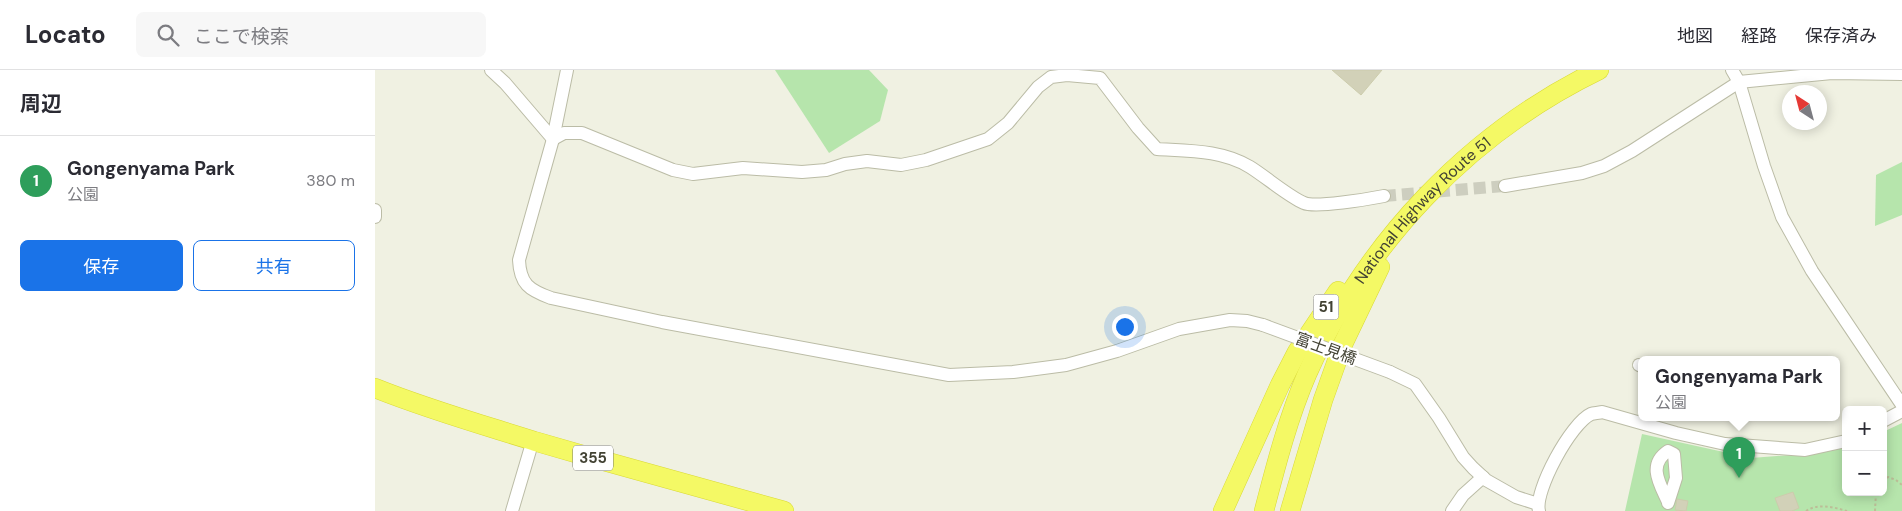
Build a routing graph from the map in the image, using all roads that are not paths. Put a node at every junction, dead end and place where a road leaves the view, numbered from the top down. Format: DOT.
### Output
graph roads {
  1 [pos="491,70"];
  2 [pos="567,70"];
  3 [pos="1599,70"];
  4 [pos="1733,70"];
  5 [pos="1102,74"];
  6 [pos="1902,74"];
  7 [pos="1739,82"];
  8 [pos="553,139"];
  9 [pos="1483,143"];
  10 [pos="1505,186"];
  11 [pos="1384,196"];
  12 [pos="375,210"];
  13 [pos="375,217"];
  14 [pos="375,388"];
  15 [pos="1902,405"];
  16 [pos="1902,411"];
  17 [pos="1638,418"];
  18 [pos="1887,420"];
  19 [pos="1663,422"];
  20 [pos="1676,433"];
  21 [pos="533,440"];
  22 [pos="1842,442"];
  23 [pos="1668,451"];
  24 [pos="1483,477"];
  25 [pos="1539,508"];
  26 [pos="513,511"];
  27 [pos="783,511"];
  28 [pos="1223,511"];
  29 [pos="1263,511"];
  30 [pos="1290,511"];
  31 [pos="1452,511"];
  1 -- 8 [label="street"];
  2 -- 8 [label="street, 富士見橋"];
  3 -- 9 [label="highway, National Highway Route 51 / 51"];
  4 -- 7 [label="street"];
  5 -- 8 [label="street"];
  5 -- 11 [label="street"];
  6 -- 7 [label="street"];
  7 -- 10 [label="street"];
  7 -- 15 [label="street"];
  8 -- 24 [label="street, 富士見橋, bridge"];
  9 -- 28 [label="highway, 51"];
  9 -- 29 [label="highway, National Highway Route 51 / 51"];
  9 -- 30 [label="highway, 51"];
  12 -- 13 [label="street"];
  14 -- 21 [label="highway, 355"];
  16 -- 18 [label="street"];
  17 -- 25 [label="street"];
  19 -- 20 [label="street"];
  20 -- 22 [label="street"];
  20 -- 23 [label="street"];
  21 -- 26 [label="street"];
  21 -- 27 [label="highway, 355"];
  23 -- 23 [label="street"];
  24 -- 25 [label="street, 富士見橋"];
  24 -- 31 [label="street"];
}
